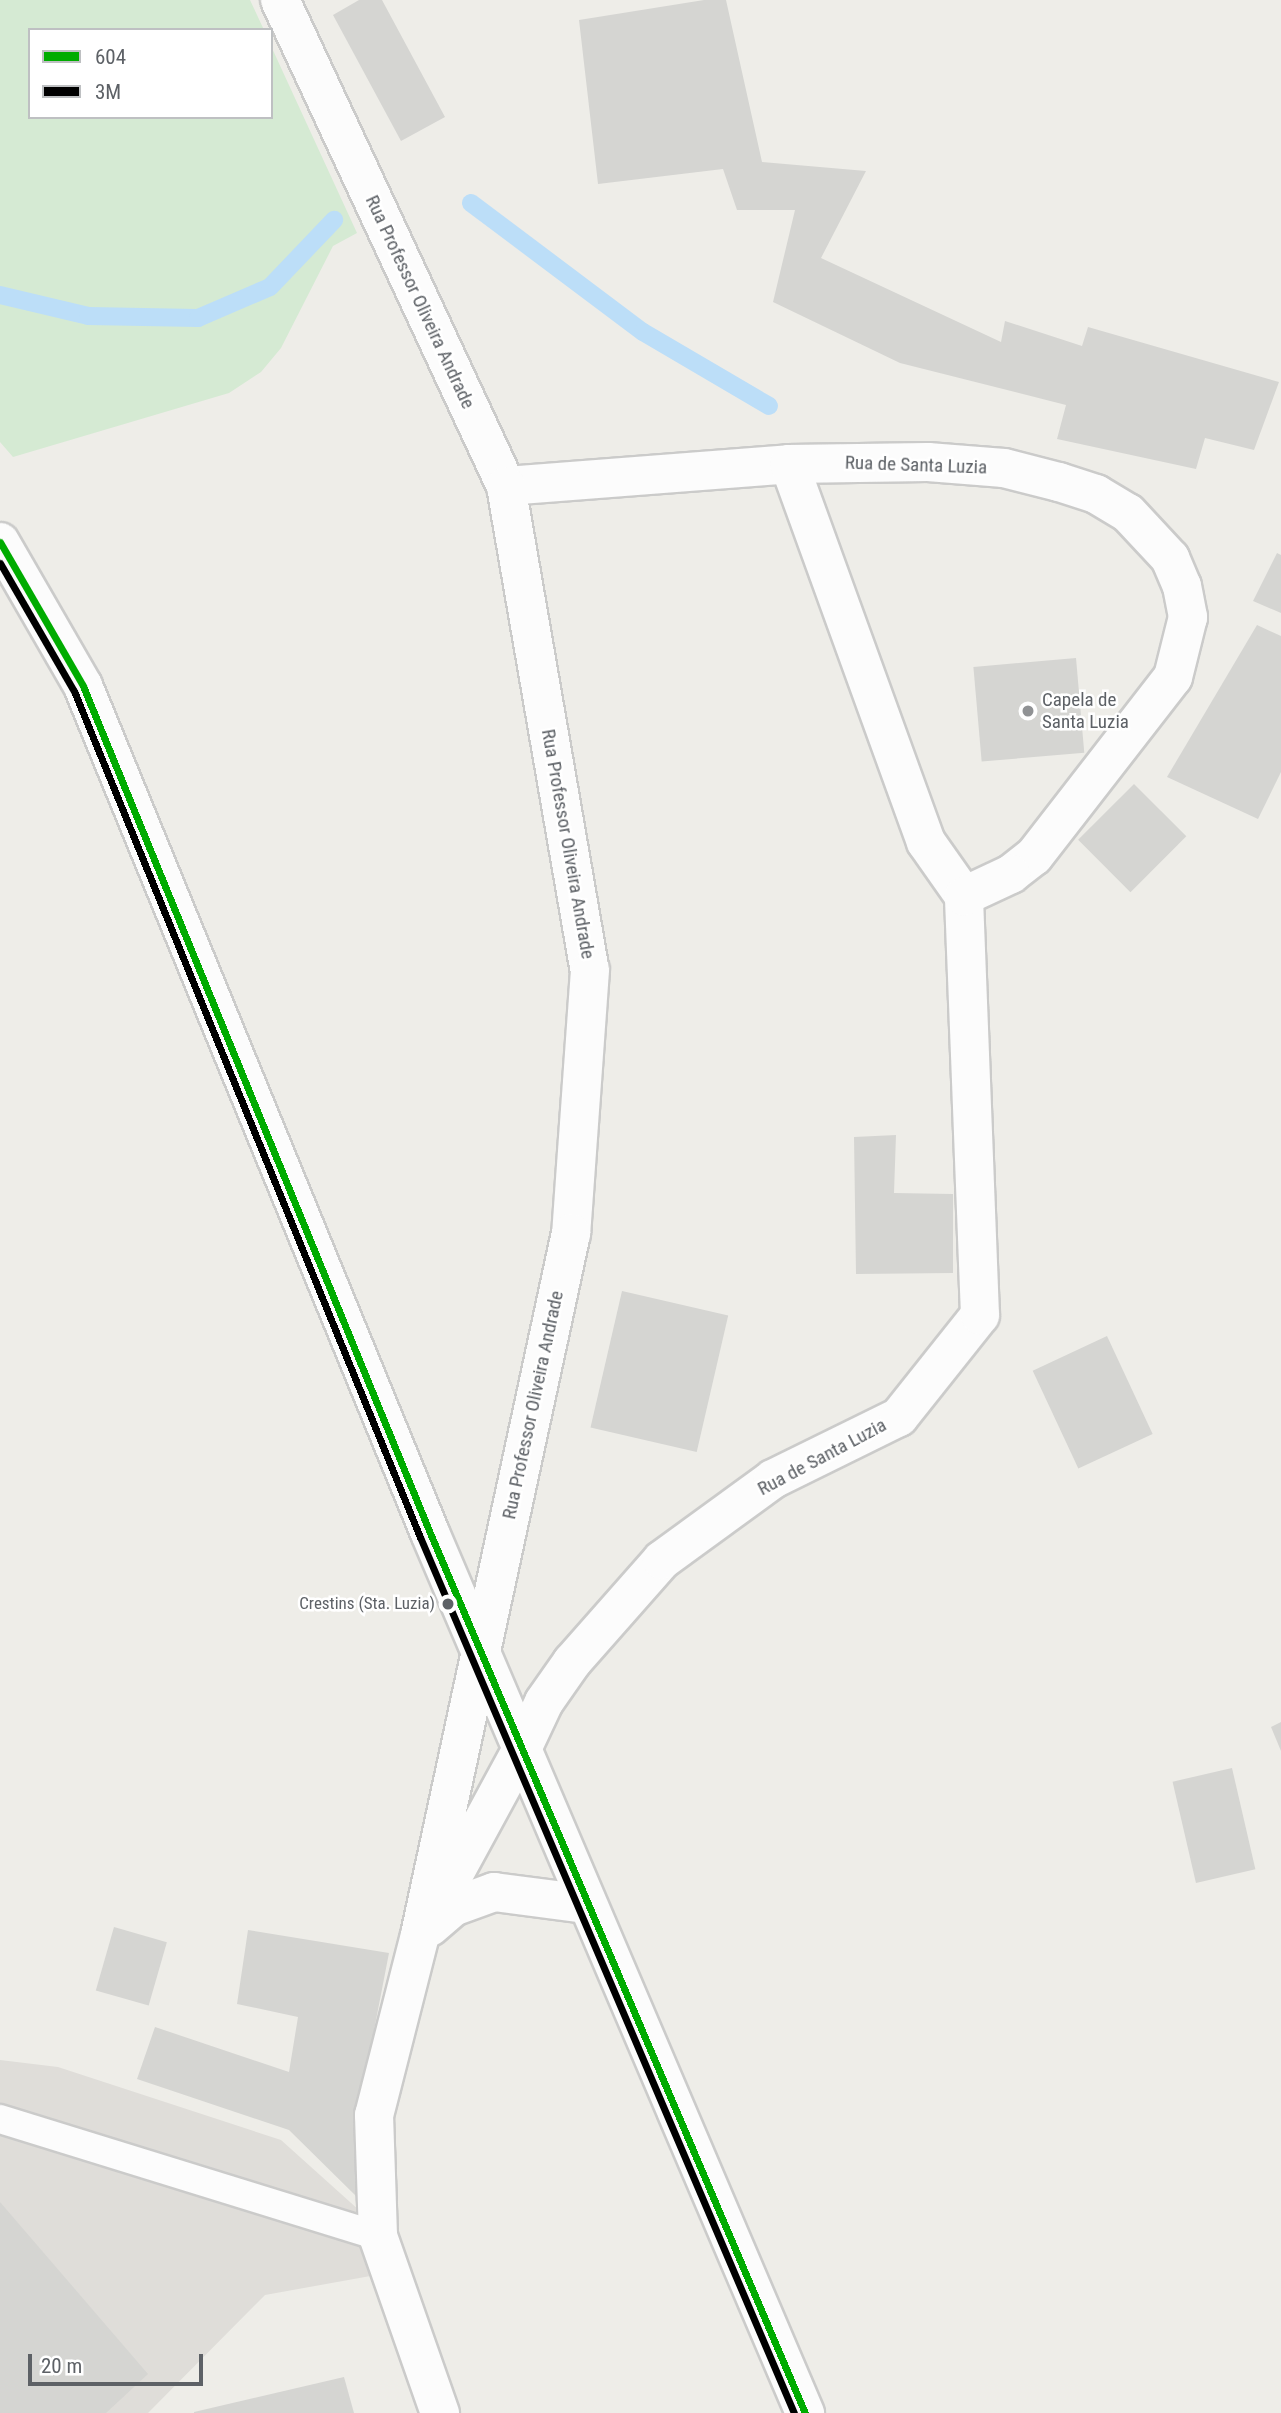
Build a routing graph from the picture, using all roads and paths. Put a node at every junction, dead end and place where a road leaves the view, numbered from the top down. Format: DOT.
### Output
graph roads {
  1 [pos="280,0"];
  2 [pos="789,464"];
  3 [pos="506,486"];
  4 [pos="0,542"];
  5 [pos="964,895"];
  6 [pos="480,1652"];
  7 [pos="522,1749"];
  8 [pos="587,1904"];
  9 [pos="420,1935"];
  10 [pos="0,2119"];
  11 [pos="378,2236"];
  12 [pos="440,2413"];
  13 [pos="805,2413"];
  1 -- 3 [label="street, Rua Professor Oliveira Andrade"];
  2 -- 3 [label="street, Rua de Santa Luzia"];
  2 -- 5 [label="street"];
  2 -- 5 [label="street, Rua de Santa Luzia"];
  3 -- 6 [label="street, Rua Professor Oliveira Andrade"];
  4 -- 6 [label="street"];
  5 -- 7 [label="street, Rua de Santa Luzia"];
  6 -- 7 [label="street"];
  6 -- 9 [label="street, Rua Professor Oliveira Andrade"];
  7 -- 8 [label="street"];
  7 -- 9 [label="street, Rua Professor Oliveira Andrade"];
  8 -- 9 [label="street"];
  8 -- 13 [label="street"];
  9 -- 11 [label="street, Rua Professor Oliveira Andrade"];
  10 -- 11 [label="lane"];
  11 -- 12 [label="street, Rua Professor Oliveira Andrade"];
}
